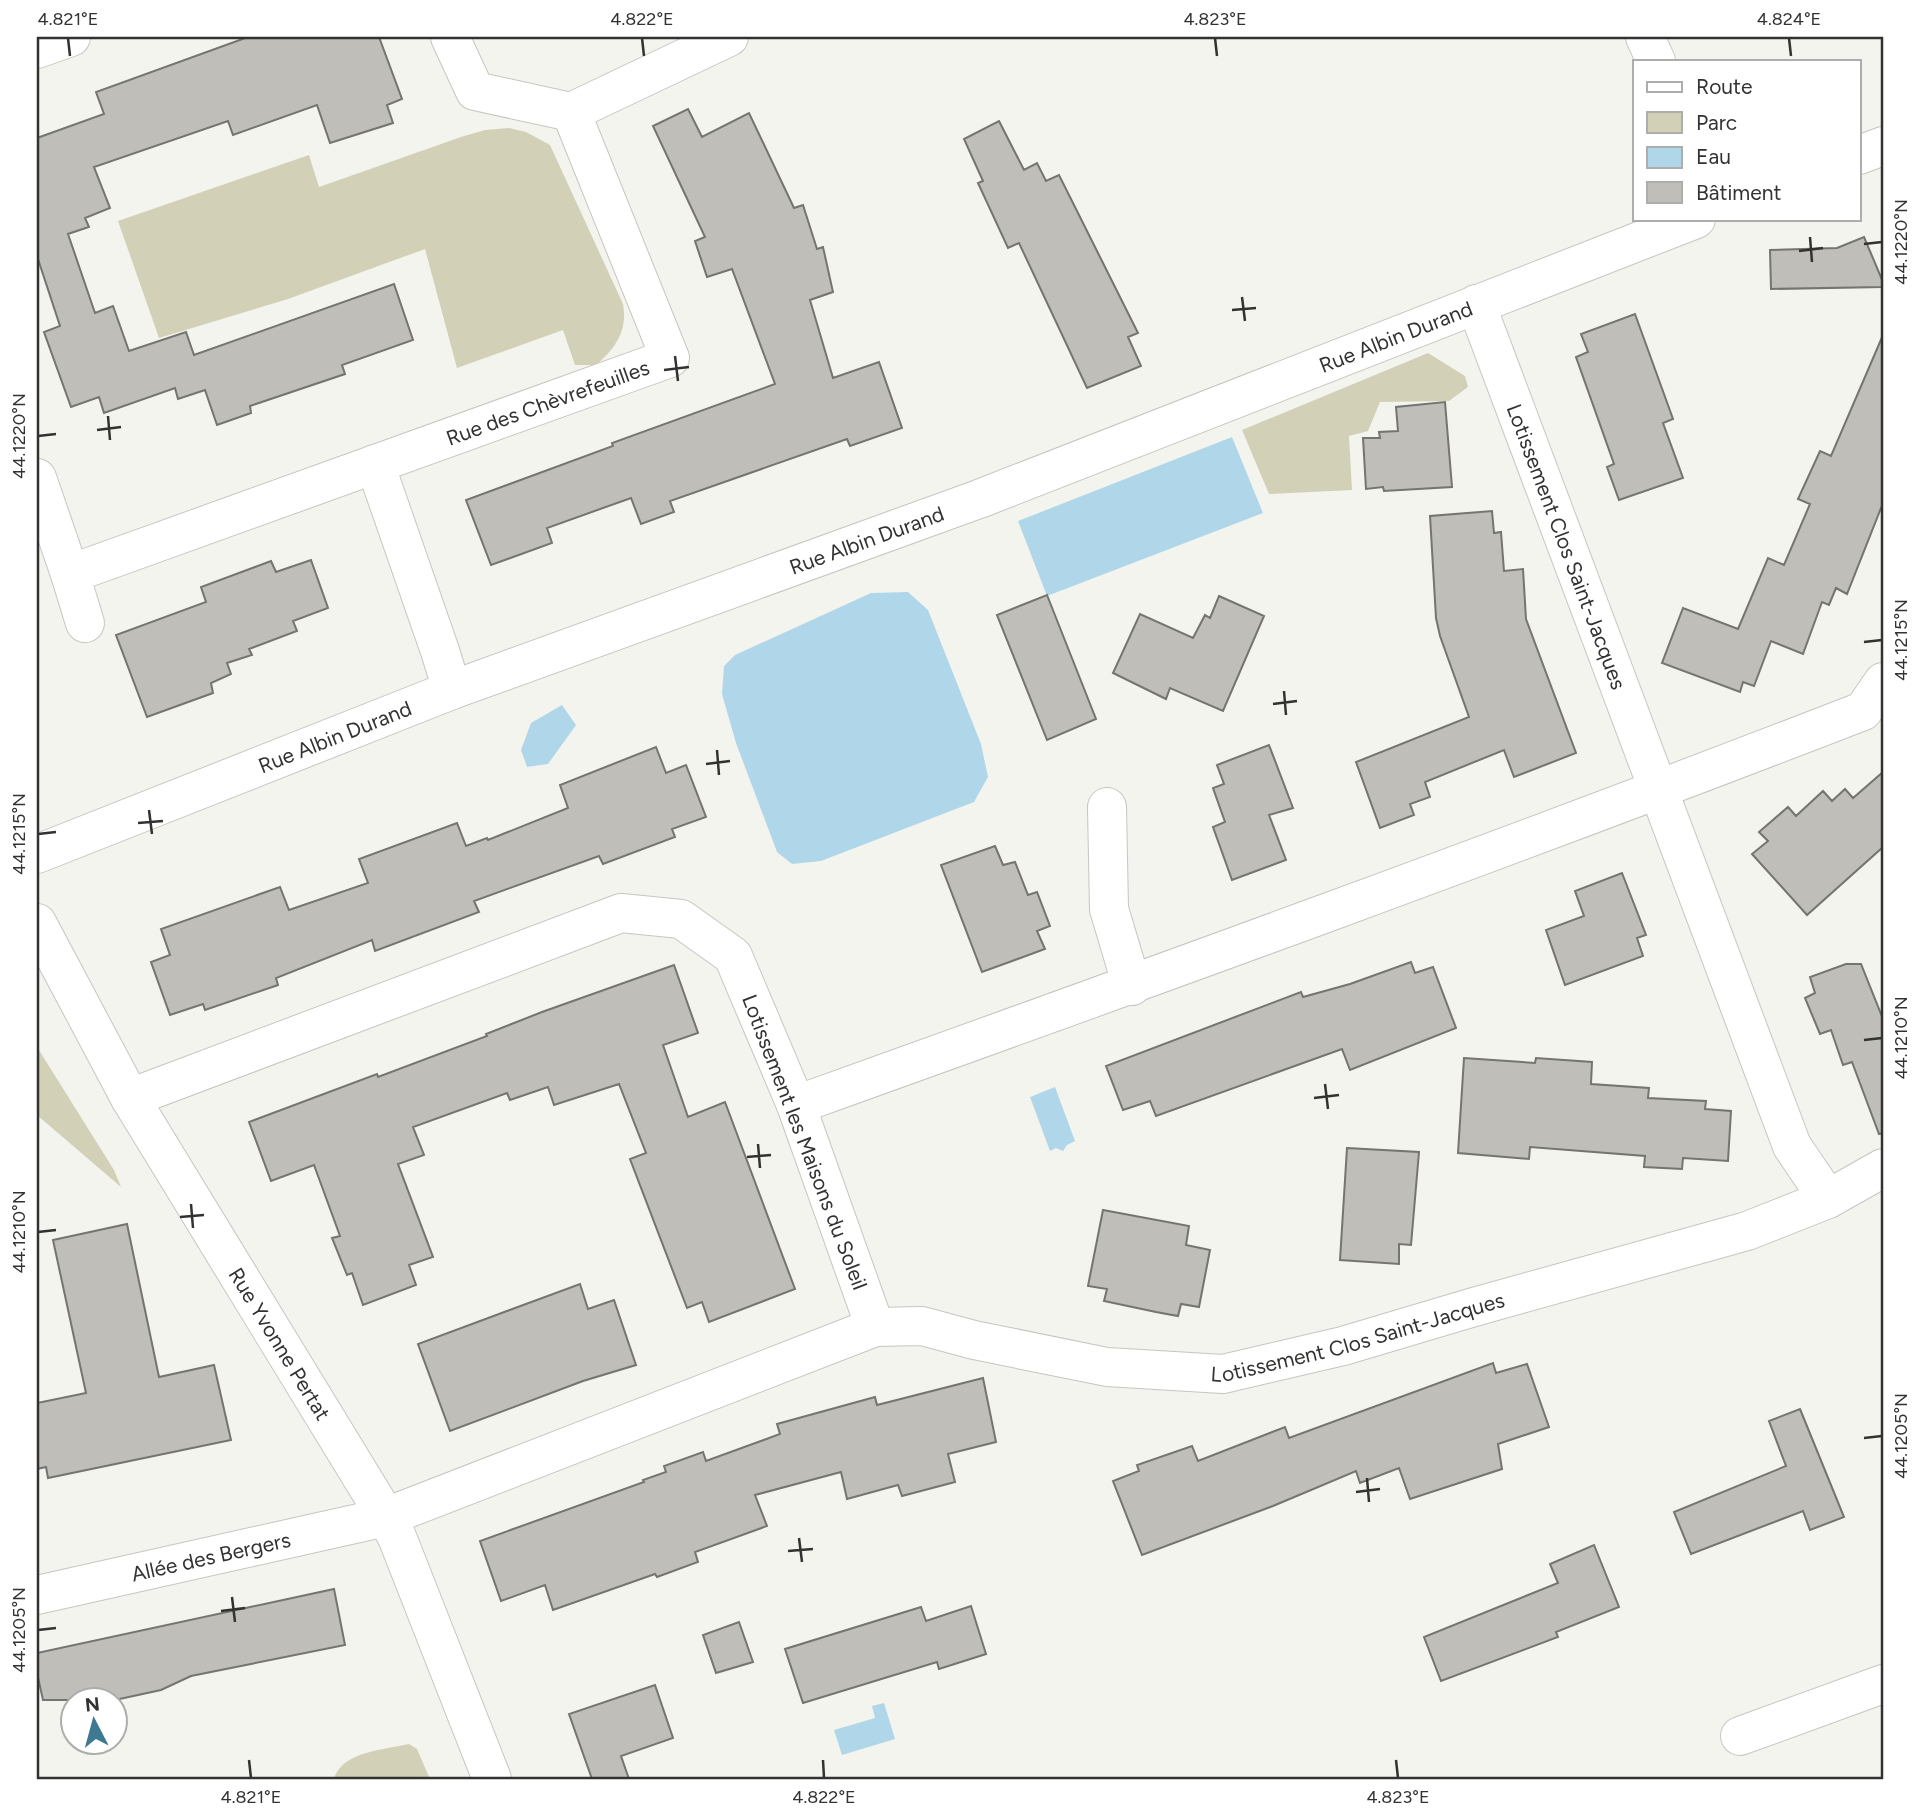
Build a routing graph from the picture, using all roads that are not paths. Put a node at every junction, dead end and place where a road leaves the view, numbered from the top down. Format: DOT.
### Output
graph roads {
  1 [pos="71,37"];
  2 [pos="450,37"];
  3 [pos="729,37"];
  4 [pos="1645,37"];
  5 [pos="37,49"];
  6 [pos="1656,60"];
  7 [pos="571,112"];
  8 [pos="1883,146"];
  9 [pos="1860,155"];
  10 [pos="1693,220"];
  11 [pos="1476,304"];
  12 [pos="375,464"];
  13 [pos="37,478"];
  14 [pos="70,574"];
  15 [pos="85,623"];
  16 [pos="1883,682"];
  17 [pos="452,690"];
  18 [pos="1658,790"];
  19 [pos="1107,807"];
  20 [pos="37,854"];
  21 [pos="37,923"];
  22 [pos="1132,986"];
  23 [pos="130,1098"];
  24 [pos="796,1105"];
  25 [pos="1883,1168"];
  26 [pos="1828,1199"];
  27 [pos="875,1327"];
  28 [pos="386,1517"];
  29 [pos="37,1595"];
  30 [pos="1883,1684"];
  31 [pos="1740,1736"];
  32 [pos="492,1779"];
  1 -- 5 [label="street"];
  2 -- 7 [label="street"];
  3 -- 7 [label="street"];
  4 -- 6 [label="street"];
  7 -- 12 [label="street, Rue des Chèvrefeuilles"];
  8 -- 9 [label="street"];
  10 -- 11 [label="street, Rue Albin Durand"];
  11 -- 17 [label="street, Rue Albin Durand"];
  11 -- 18 [label="street, Lotissement Clos Saint-Jacques"];
  12 -- 14 [label="street, Rue des Chèvrefeuilles"];
  12 -- 17 [label="street"];
  13 -- 14 [label="street"];
  14 -- 15 [label="street"];
  16 -- 18 [label="street"];
  17 -- 20 [label="street, Rue Albin Durand"];
  18 -- 22 [label="street"];
  18 -- 26 [label="street, Lotissement Clos Saint-Jacques"];
  19 -- 22 [label="street"];
  21 -- 23 [label="street, Rue Yvonne Pertat"];
  22 -- 24 [label="street"];
  23 -- 24 [label="street, Lotissement les Maisons du Soleil"];
  23 -- 28 [label="street, Rue Yvonne Pertat"];
  24 -- 27 [label="street, Lotissement les Maisons du Soleil"];
  25 -- 26 [label="street, Lotissement Clos Saint-Jacques"];
  26 -- 27 [label="street, Lotissement Clos Saint-Jacques"];
  27 -- 28 [label="street"];
  28 -- 29 [label="street, Allée des Bergers"];
  28 -- 32 [label="street, Rue Yvonne Pertat"];
  30 -- 31 [label="street"];
}
